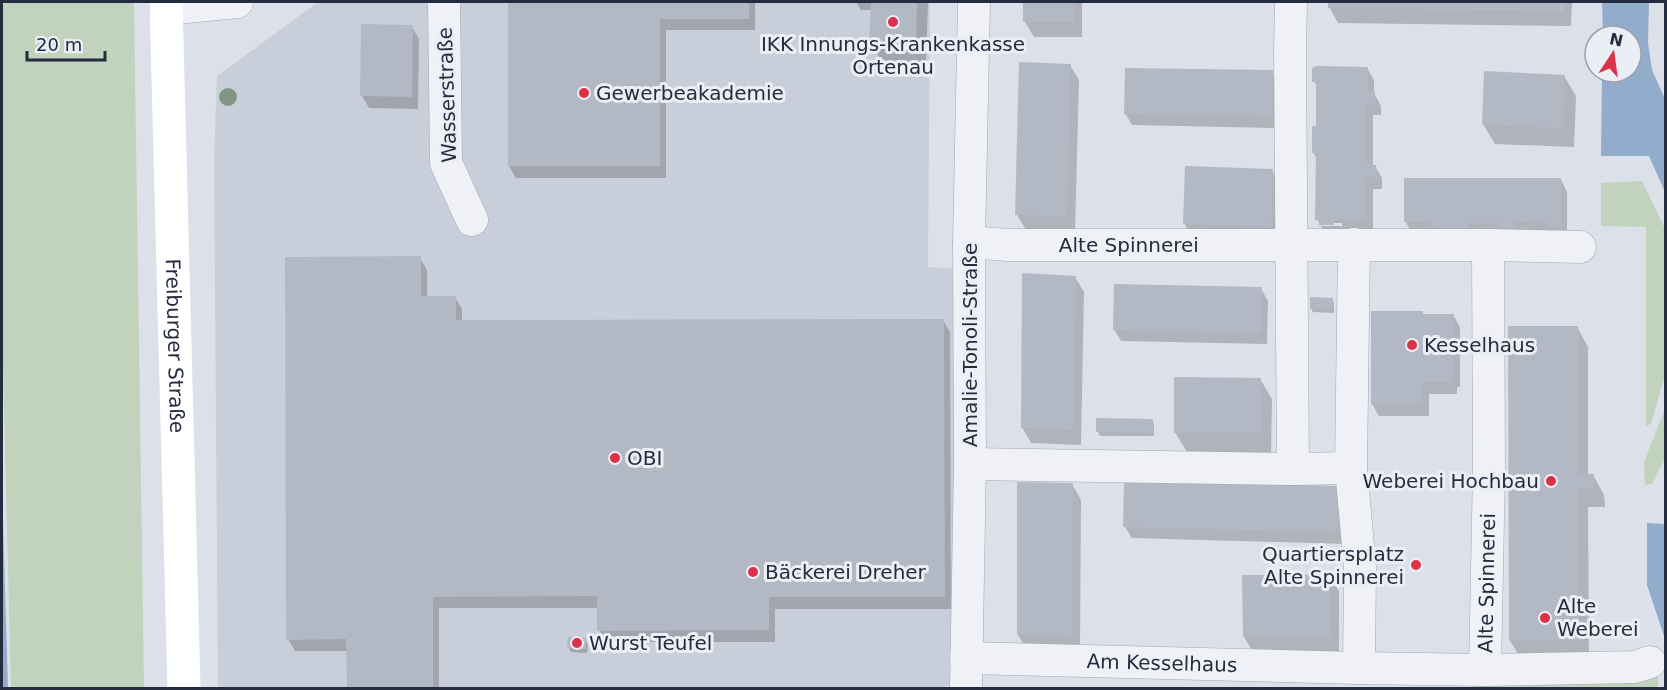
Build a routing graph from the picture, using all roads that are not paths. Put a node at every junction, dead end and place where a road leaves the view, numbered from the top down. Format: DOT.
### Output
graph roads {
  1 [pos="237,2"];
  2 [pos="444,2"];
  3 [pos="974,2"];
  4 [pos="1292,2"];
  5 [pos="166,5"];
  6 [pos="472,220"];
  7 [pos="969,243"];
  8 [pos="1354,244"];
  9 [pos="1290,245"];
  10 [pos="1488,245"];
  11 [pos="1580,247"];
  12 [pos="970,464"];
  13 [pos="1351,468"];
  14 [pos="1293,469"];
  15 [pos="1650,662"];
  16 [pos="1359,668"];
  17 [pos="1485,670"];
  18 [pos="966,673"];
  19 [pos="184,688"];
  1 -- 5 [label="street"];
  2 -- 6 [label="street, Wasserstraße"];
  3 -- 7 [label="street, Amalie-Tonoli-Straße"];
  4 -- 9 [label="street"];
  5 -- 19 [label="main road, Freiburger Straße"];
  7 -- 9 [label="street, Alte Spinnerei"];
  7 -- 12 [label="street, Amalie-Tonoli-Straße"];
  8 -- 9 [label="street, Alte Spinnerei"];
  8 -- 10 [label="street, Alte Spinnerei"];
  8 -- 13 [label="street"];
  9 -- 14 [label="street"];
  10 -- 11 [label="street, Alte Spinnerei"];
  10 -- 17 [label="street, Alte Spinnerei"];
  12 -- 14 [label="street"];
  12 -- 18 [label="street, Amalie-Tonoli-Straße"];
  13 -- 14 [label="street"];
  13 -- 16 [label="street"];
  15 -- 17 [label="street, Am Kesselhaus"];
  16 -- 17 [label="street, Am Kesselhaus"];
  16 -- 18 [label="street, Am Kesselhaus"];
}
